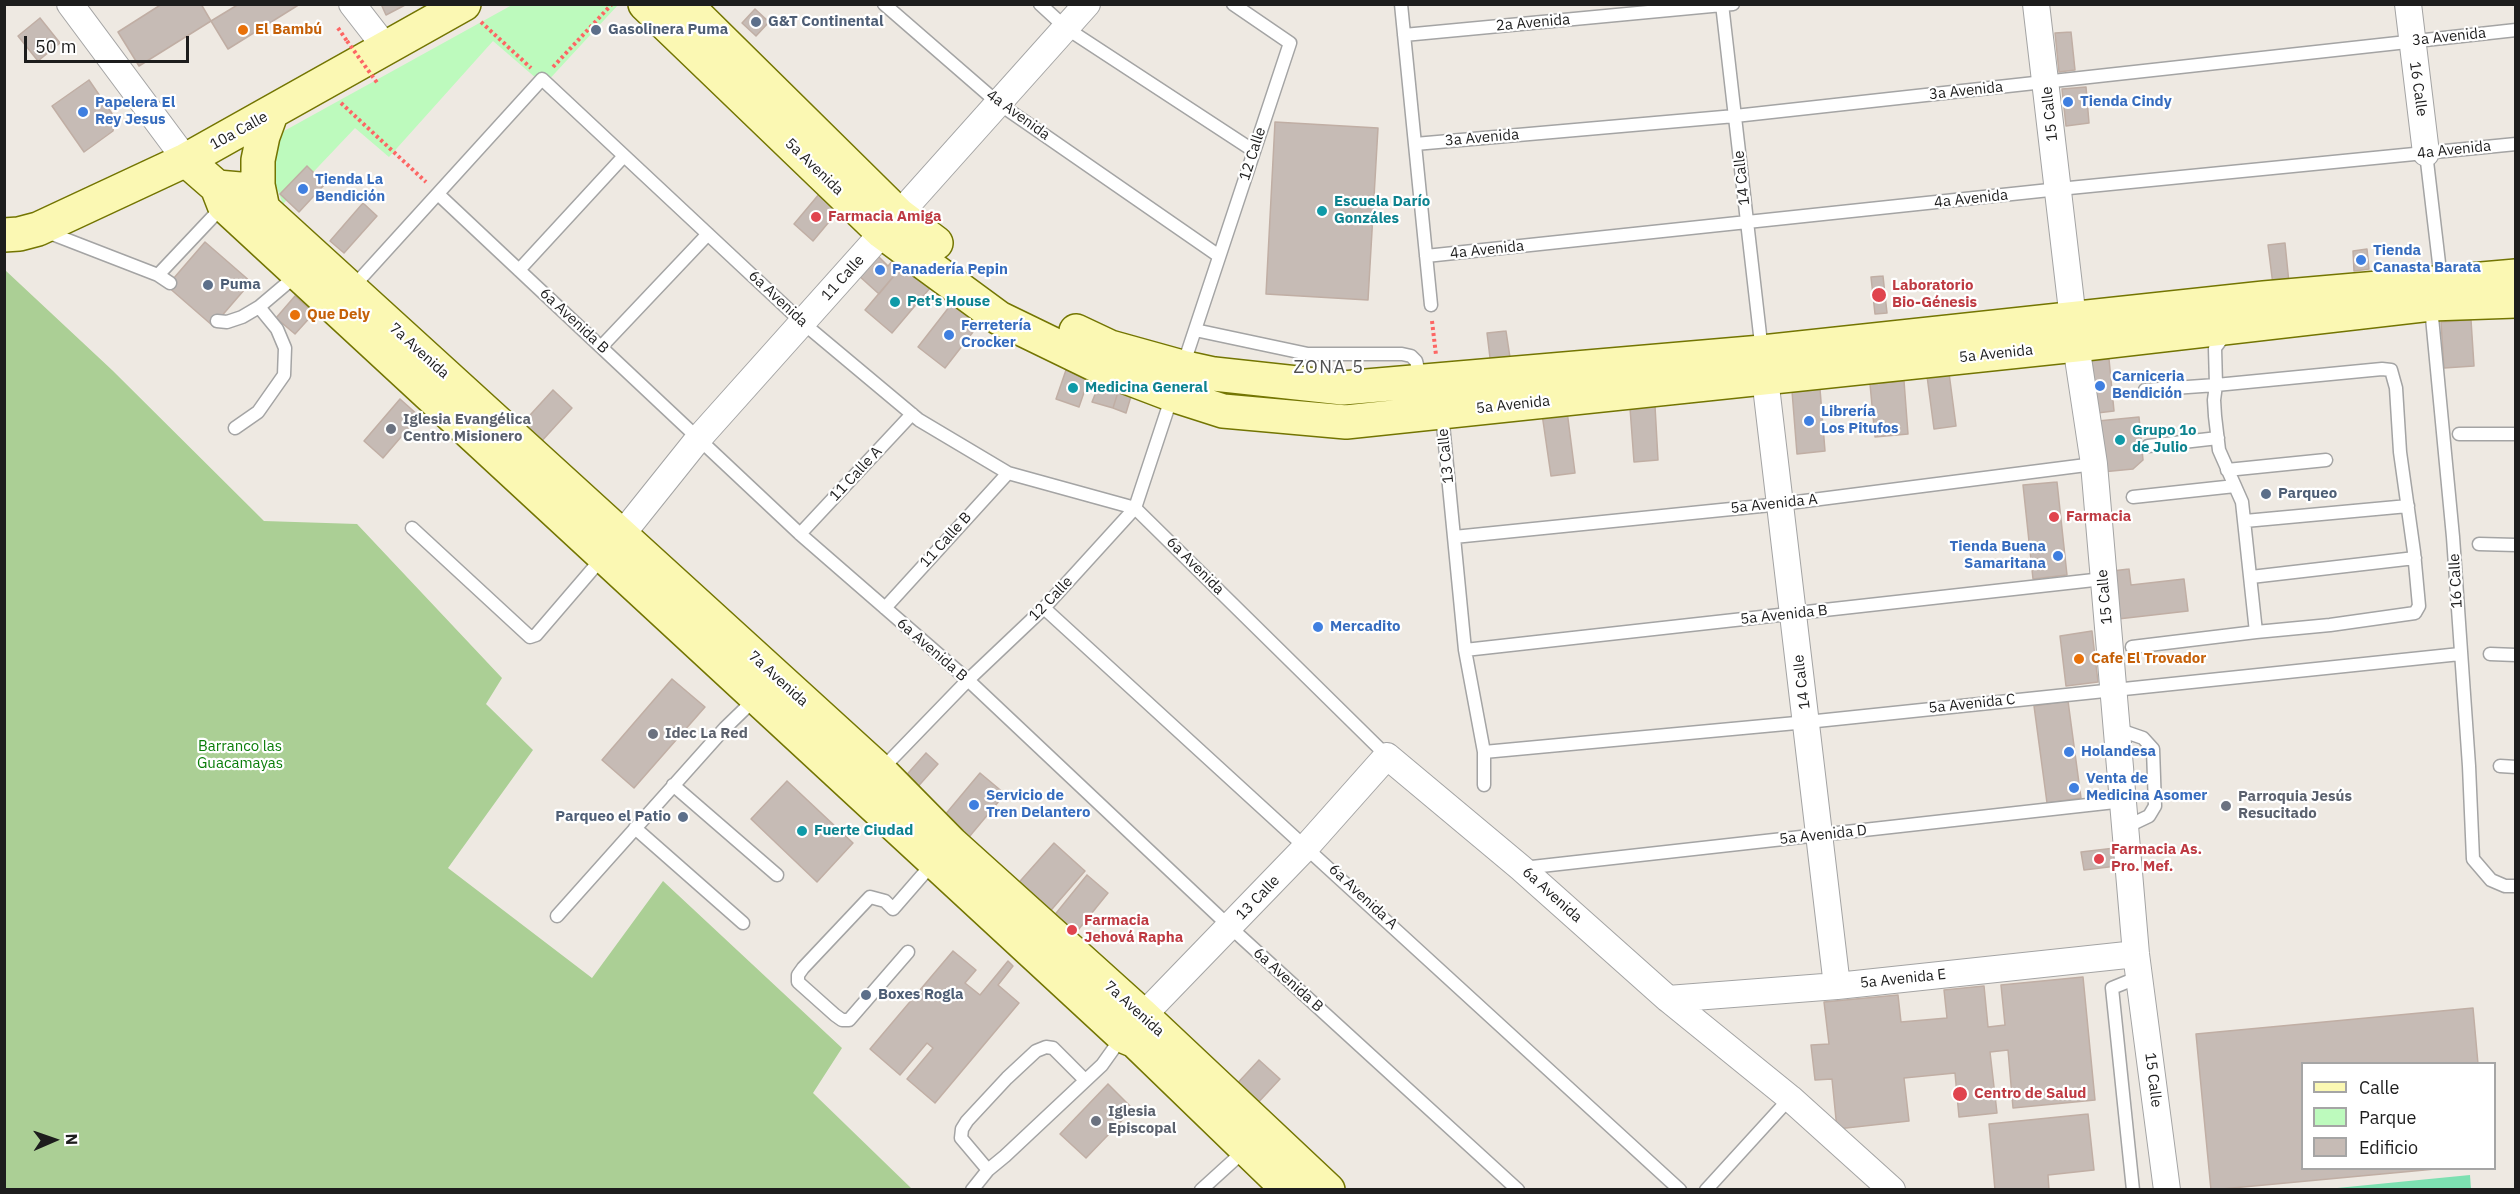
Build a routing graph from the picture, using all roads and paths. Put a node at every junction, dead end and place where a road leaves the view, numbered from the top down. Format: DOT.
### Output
graph roads {
  1 [pos="70,4"];
  2 [pos="352,4"];
  3 [pos="612,4"];
  4 [pos="645,4"];
  5 [pos="685,4"];
  6 [pos="884,4"];
  7 [pos="1040,4"];
  8 [pos="1087,4"];
  9 [pos="1233,4"];
  10 [pos="1401,4"];
  11 [pos="2036,4"];
  12 [pos="2409,4"];
  13 [pos="464,5"];
  14 [pos="1726,5"];
  15 [pos="1066,28"];
  16 [pos="2516,30"];
  17 [pos="1404,35"];
  18 [pos="2411,40"];
  19 [pos="347,41"];
  20 [pos="387,49"];
  21 [pos="542,79"];
  22 [pos="2047,82"];
  23 [pos="378,84"];
  24 [pos="998,103"];
  25 [pos="347,109"];
  26 [pos="271,114"];
  27 [pos="1735,116"];
  28 [pos="1415,144"];
  29 [pos="2516,144"];
  30 [pos="1254,151"];
  31 [pos="2426,153"];
  32 [pos="624,156"];
  33 [pos="186,160"];
  34 [pos="2059,189"];
  35 [pos="438,194"];
  36 [pos="220,196"];
  37 [pos="263,209"];
  38 [pos="1747,223"];
  39 [pos="891,224"];
  40 [pos="38,229"];
  41 [pos="708,234"];
  42 [pos="4,235"];
  43 [pos="1219,256"];
  44 [pos="1426,256"];
  45 [pos="519,270"];
  46 [pos="298,274"];
  47 [pos="158,275"];
  48 [pos="2516,276"];
  49 [pos="170,283"];
  50 [pos="351,289"];
  51 [pos="2436,293"];
  52 [pos="2516,301"];
  53 [pos="1431,305"];
  54 [pos="259,307"];
  55 [pos="217,321"];
  56 [pos="803,323"];
  57 [pos="1195,330"];
  58 [pos="2075,332"];
  59 [pos="2213,336"];
  60 [pos="601,346"];
  61 [pos="1764,365"];
  62 [pos="1177,381"];
  63 [pos="1422,381"];
  64 [pos="2216,385"];
  65 [pos="2145,390"];
  66 [pos="1442,413"];
  67 [pos="912,414"];
  68 [pos="235,428"];
  69 [pos="2459,434"];
  70 [pos="2516,434"];
  71 [pos="699,438"];
  72 [pos="2218,438"];
  73 [pos="2148,446"];
  74 [pos="2326,460"];
  75 [pos="2094,464"];
  76 [pos="2227,470"];
  77 [pos="1008,473"];
  78 [pos="2235,486"];
  79 [pos="2133,497"];
  80 [pos="1781,504"];
  81 [pos="2408,506"];
  82 [pos="1135,508"];
  83 [pos="2245,521"];
  84 [pos="412,528"];
  85 [pos="800,534"];
  86 [pos="1454,537"];
  87 [pos="2479,544"];
  88 [pos="2516,545"];
  89 [pos="612,546"];
  90 [pos="2415,558"];
  91 [pos="2251,577"];
  92 [pos="2103,579"];
  93 [pos="885,608"];
  94 [pos="1044,608"];
  95 [pos="1794,614"];
  96 [pos="2256,632"];
  97 [pos="2132,647"];
  98 [pos="1465,650"];
  99 [pos="2460,654"];
  100 [pos="2490,654"];
  101 [pos="2516,655"];
  102 [pos="968,680"];
  103 [pos="2113,688"];
  104 [pos="756,697"];
  105 [pos="1807,722"];
  106 [pos="2117,729"];
  107 [pos="1484,752"];
  108 [pos="1388,756"];
  109 [pos="2500,766"];
  110 [pos="2516,767"];
  111 [pos="880,771"];
  112 [pos="673,785"];
  113 [pos="1484,785"];
  114 [pos="2124,801"];
  115 [pos="2126,827"];
  116 [pos="635,828"];
  117 [pos="1820,835"];
  118 [pos="1307,846"];
  119 [pos="942,852"];
  120 [pos="1521,868"];
  121 [pos="777,875"];
  122 [pos="2516,886"];
  123 [pos="557,916"];
  124 [pos="743,923"];
  125 [pos="1230,927"];
  126 [pos="908,952"];
  127 [pos="2138,965"];
  128 [pos="1837,986"];
  129 [pos="1668,999"];
  130 [pos="1133,1026"];
  131 [pos="1085,1080"];
  132 [pos="1790,1098"];
  133 [pos="1246,1149"];
  134 [pos="988,1170"];
  135 [pos="972,1190"];
  136 [pos="1201,1190"];
  137 [pos="1289,1190"];
  138 [pos="1328,1190"];
  139 [pos="1518,1190"];
  140 [pos="1680,1190"];
  141 [pos="1706,1190"];
  142 [pos="1892,1190"];
  143 [pos="2133,1190"];
  144 [pos="2167,1190"];
  1 -- 33 [label="street, 7a Avenida"];
  2 -- 20 [label="street"];
  3 -- 21 [label="path"];
  4 -- 39 [label="street, 5a Avenida"];
  5 -- 39 [label="street, 5a Avenida"];
  6 -- 24 [label="lane, 4a Avenida"];
  7 -- 15 [label="lane"];
  8 -- 15 [label="street, 11 Calle"];
  9 -- 30 [label="lane, 12 Calle"];
  10 -- 17 [label="lane"];
  11 -- 22 [label="street, 15 Calle"];
  12 -- 18 [label="street, 16 Calle"];
  13 -- 20 [label="street, 10a Calle"];
  13 -- 21 [label="path"];
  14 -- 17 [label="lane, 2a Avenida"];
  14 -- 27 [label="lane, 14 Calle"];
  15 -- 24 [label="street, 11 Calle"];
  15 -- 30 [label="lane"];
  16 -- 18 [label="lane, 3a Avenida"];
  17 -- 28 [label="lane"];
  18 -- 22 [label="lane, 3a Avenida"];
  18 -- 31 [label="street, 16 Calle"];
  19 -- 23 [label="path, bridge"];
  20 -- 26 [label="street, 10a Calle"];
  21 -- 32 [label="lane, 6a Avenida"];
  21 -- 35 [label="lane"];
  22 -- 27 [label="lane, 3a Avenida"];
  22 -- 34 [label="street, 15 Calle"];
  24 -- 39 [label="street, 11 Calle"];
  24 -- 43 [label="lane, 4a Avenida"];
  25 -- 35 [label="path"];
  26 -- 33 [label="street, 10a Calle"];
  26 -- 37 [label="street"];
  27 -- 28 [label="lane, 3a Avenida"];
  27 -- 38 [label="lane, 14 Calle"];
  28 -- 44 [label="lane"];
  29 -- 31 [label="lane, 4a Avenida"];
  30 -- 43 [label="lane, 12 Calle"];
  31 -- 34 [label="lane, 4a Avenida"];
  31 -- 51 [label="lane, 16 Calle"];
  32 -- 41 [label="lane, 6a Avenida"];
  32 -- 45 [label="lane"];
  33 -- 36 [label="street, 7a Avenida"];
  33 -- 40 [label="street, 10a Calle"];
  34 -- 38 [label="lane, 4a Avenida"];
  34 -- 58 [label="street, 15 Calle"];
  35 -- 45 [label="lane, 6a Avenida B"];
  35 -- 50 [label="lane"];
  36 -- 37 [label="street, 7a Avenida"];
  36 -- 46 [label="street, 7a Avenida"];
  36 -- 47 [label="lane"];
  37 -- 50 [label="street, 7a Avenida"];
  38 -- 44 [label="lane, 4a Avenida"];
  38 -- 61 [label="lane, 14 Calle"];
  39 -- 56 [label="street, 11 Calle"];
  39 -- 62 [label="street, 5a Avenida"];
  40 -- 42 [label="street, 10a Calle"];
  40 -- 47 [label="lane"];
  41 -- 56 [label="lane, 6a Avenida"];
  41 -- 60 [label="lane"];
  43 -- 57 [label="lane, 12 Calle"];
  44 -- 53 [label="lane"];
  45 -- 60 [label="lane, 6a Avenida B"];
  46 -- 54 [label="lane"];
  46 -- 89 [label="street, 7a Avenida"];
  47 -- 49 [label="lane"];
  48 -- 51 [label="street, 5a Avenida"];
  50 -- 89 [label="street, 7a Avenida"];
  51 -- 52 [label="street, 5a Avenida"];
  51 -- 58 [label="street, 5a Avenida"];
  51 -- 59 [label="street, 5a Avenida"];
  51 -- 99 [label="lane, 16 Calle"];
  54 -- 55 [label="lane"];
  54 -- 68 [label="lane"];
  56 -- 67 [label="lane, 6a Avenida"];
  56 -- 71 [label="street, 11 Calle"];
  57 -- 62 [label="lane, 12 Calle"];
  57 -- 63 [label="lane"];
  58 -- 59 [label="street, 5a Avenida"];
  58 -- 61 [label="street, 5a Avenida"];
  58 -- 75 [label="street, 15 Calle"];
  59 -- 64 [label="lane"];
  60 -- 71 [label="lane, 6a Avenida B"];
  61 -- 63 [label="street, 5a Avenida"];
  61 -- 66 [label="street, 5a Avenida"];
  61 -- 80 [label="street, 14 Calle"];
  62 -- 63 [label="street, 5a Avenida"];
  62 -- 66 [label="street, 5a Avenida"];
  62 -- 82 [label="lane, 12 Calle"];
  64 -- 65 [label="lane"];
  64 -- 72 [label="lane"];
  64 -- 81 [label="lane"];
  66 -- 86 [label="lane, 13 Calle"];
  67 -- 77 [label="lane, 6a Avenida"];
  67 -- 85 [label="lane, 11 Calle A"];
  69 -- 70 [label="lane"];
  71 -- 85 [label="lane, 6a Avenida B"];
  71 -- 89 [label="street, 11 Calle"];
  72 -- 73 [label="lane"];
  72 -- 76 [label="lane"];
  74 -- 76 [label="lane"];
  75 -- 80 [label="lane, 5a Avenida A"];
  75 -- 92 [label="street, 15 Calle"];
  76 -- 78 [label="lane"];
  77 -- 82 [label="lane, 6a Avenida"];
  77 -- 93 [label="lane, 11 Calle B"];
  78 -- 79 [label="lane"];
  78 -- 83 [label="lane"];
  80 -- 86 [label="lane, 5a Avenida A"];
  80 -- 95 [label="street, 14 Calle"];
  81 -- 83 [label="lane"];
  81 -- 90 [label="lane"];
  82 -- 94 [label="lane, 12 Calle"];
  82 -- 108 [label="lane, 6a Avenida"];
  83 -- 91 [label="lane"];
  84 -- 89 [label="lane"];
  85 -- 93 [label="lane, 6a Avenida B"];
  86 -- 98 [label="lane, 13 Calle"];
  87 -- 88 [label="lane"];
  89 -- 104 [label="street, 7a Avenida"];
  89 -- 111 [label="street, 7a Avenida"];
  90 -- 91 [label="lane"];
  90 -- 96 [label="lane"];
  91 -- 96 [label="lane"];
  92 -- 95 [label="lane, 5a Avenida B"];
  92 -- 103 [label="street, 15 Calle"];
  93 -- 102 [label="lane, 6a Avenida B"];
  94 -- 102 [label="lane, 12 Calle"];
  94 -- 118 [label="lane, 6a Avenida A"];
  95 -- 98 [label="lane, 5a Avenida B"];
  95 -- 105 [label="street, 14 Calle"];
  96 -- 97 [label="lane"];
  98 -- 107 [label="lane, 13 Calle"];
  99 -- 103 [label="lane, 5a Avenida C"];
  99 -- 122 [label="lane, 16 Calle"];
  100 -- 101 [label="lane"];
  102 -- 111 [label="lane, 12 Calle"];
  102 -- 125 [label="lane, 6a Avenida B"];
  103 -- 105 [label="lane, 5a Avenida C"];
  103 -- 106 [label="street, 15 Calle"];
  104 -- 112 [label="lane"];
  104 -- 119 [label="street, 7a Avenida"];
  105 -- 107 [label="lane, 5a Avenida C"];
  105 -- 117 [label="street, 14 Calle"];
  106 -- 114 [label="street, 15 Calle"];
  106 -- 115 [label="lane"];
  107 -- 113 [label="lane, 13 Calle"];
  108 -- 118 [label="street, 13 Calle"];
  108 -- 120 [label="street, 6a Avenida"];
  109 -- 110 [label="lane"];
  111 -- 119 [label="street, 7a Avenida"];
  112 -- 116 [label="lane"];
  112 -- 121 [label="lane"];
  114 -- 115 [label="street, 15 Calle"];
  114 -- 117 [label="lane, 5a Avenida D"];
  115 -- 127 [label="street, 15 Calle"];
  116 -- 123 [label="lane"];
  116 -- 124 [label="lane"];
  117 -- 120 [label="lane, 5a Avenida D"];
  117 -- 128 [label="street, 14 Calle"];
  118 -- 125 [label="street, 13 Calle"];
  118 -- 140 [label="lane, 6a Avenida A"];
  119 -- 126 [label="lane"];
  119 -- 130 [label="street, 7a Avenida"];
  120 -- 129 [label="street, 6a Avenida"];
  125 -- 130 [label="street, 13 Calle"];
  125 -- 139 [label="lane, 6a Avenida B"];
  127 -- 128 [label="street, 5a Avenida E"];
  127 -- 143 [label="lane"];
  127 -- 144 [label="street, 15 Calle"];
  128 -- 129 [label="street, 5a Avenida E"];
  129 -- 132 [label="street, 6a Avenida"];
  130 -- 131 [label="lane"];
  130 -- 133 [label="street, 7a Avenida"];
  130 -- 138 [label="street, 7a Avenida"];
  131 -- 134 [label="lane"];
  131 -- 134 [label="lane"];
  132 -- 141 [label="lane"];
  132 -- 142 [label="street, 6a Avenida"];
  133 -- 136 [label="lane"];
  133 -- 137 [label="street, 7a Avenida"];
  134 -- 135 [label="lane"];
}
